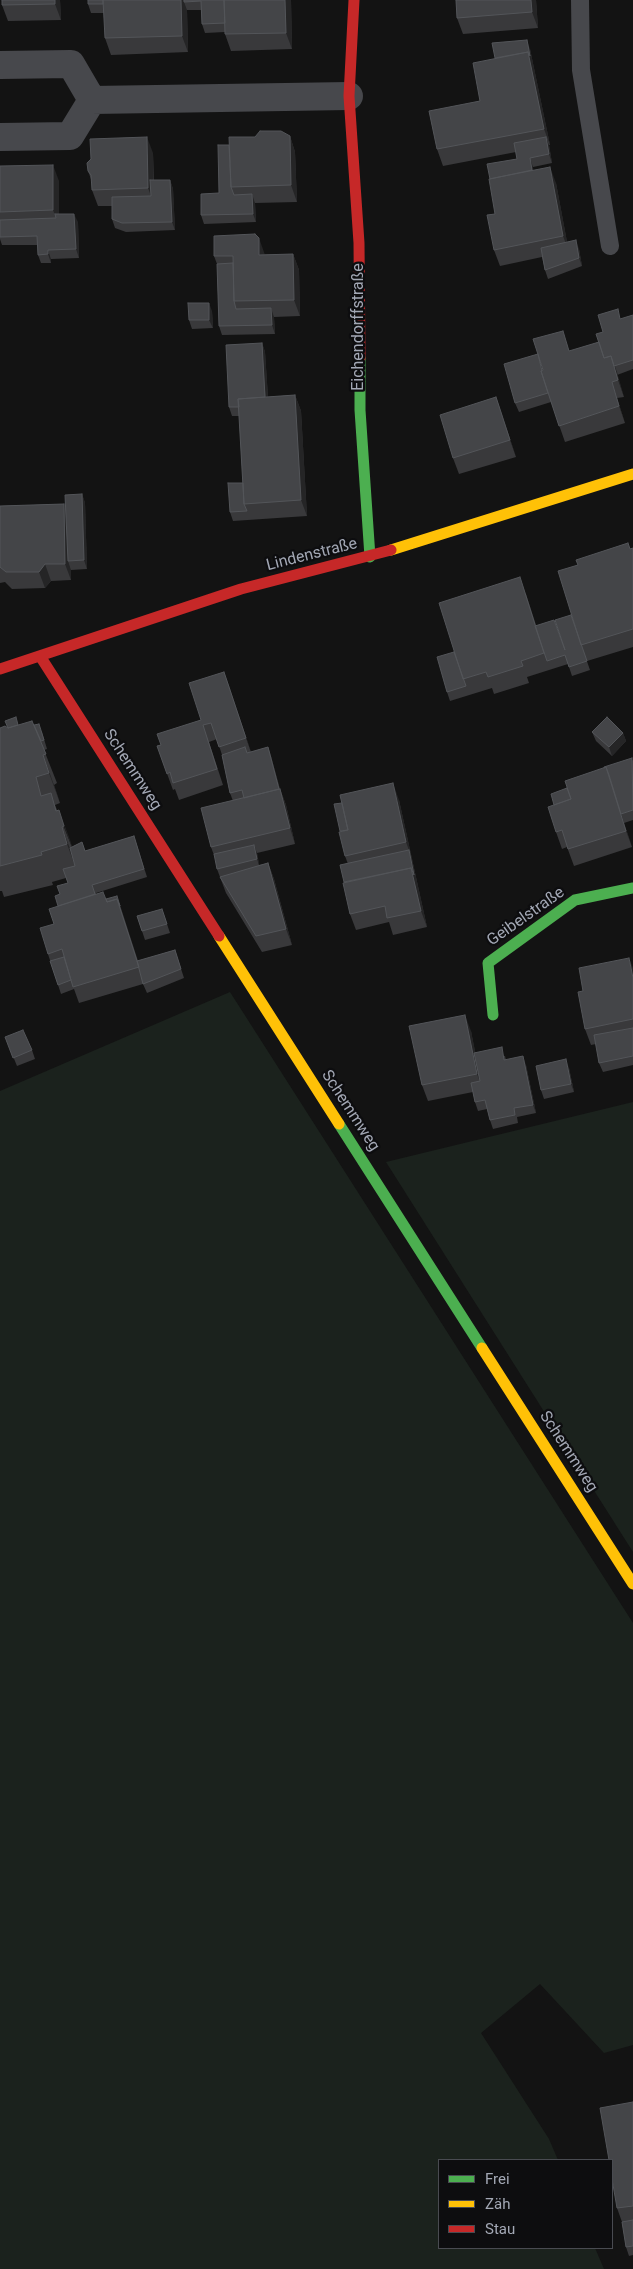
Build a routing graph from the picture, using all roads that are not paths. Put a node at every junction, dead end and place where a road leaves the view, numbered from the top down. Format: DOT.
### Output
graph roads {
  1 [pos="354,0"];
  2 [pos="580,0"];
  3 [pos="0,65"];
  4 [pos="349,96"];
  5 [pos="92,100"];
  6 [pos="0,137"];
  7 [pos="610,246"];
  8 [pos="633,474"];
  9 [pos="370,557"];
  10 [pos="40,656"];
  11 [pos="0,669"];
  12 [pos="633,888"];
  13 [pos="493,1015"];
  14 [pos="633,1584"];
  1 -- 4 [label="street, Eichendorffstraße"];
  2 -- 7 [label="lane"];
  3 -- 5 [label="street"];
  4 -- 5 [label="street"];
  4 -- 9 [label="street, Eichendorffstraße"];
  5 -- 6 [label="street"];
  8 -- 9 [label="street, Lindenstraße"];
  9 -- 10 [label="street, Lindenstraße"];
  10 -- 11 [label="street, Lindenstraße"];
  10 -- 14 [label="street, Schemmweg"];
  12 -- 13 [label="street, Geibelstraße"];
}
